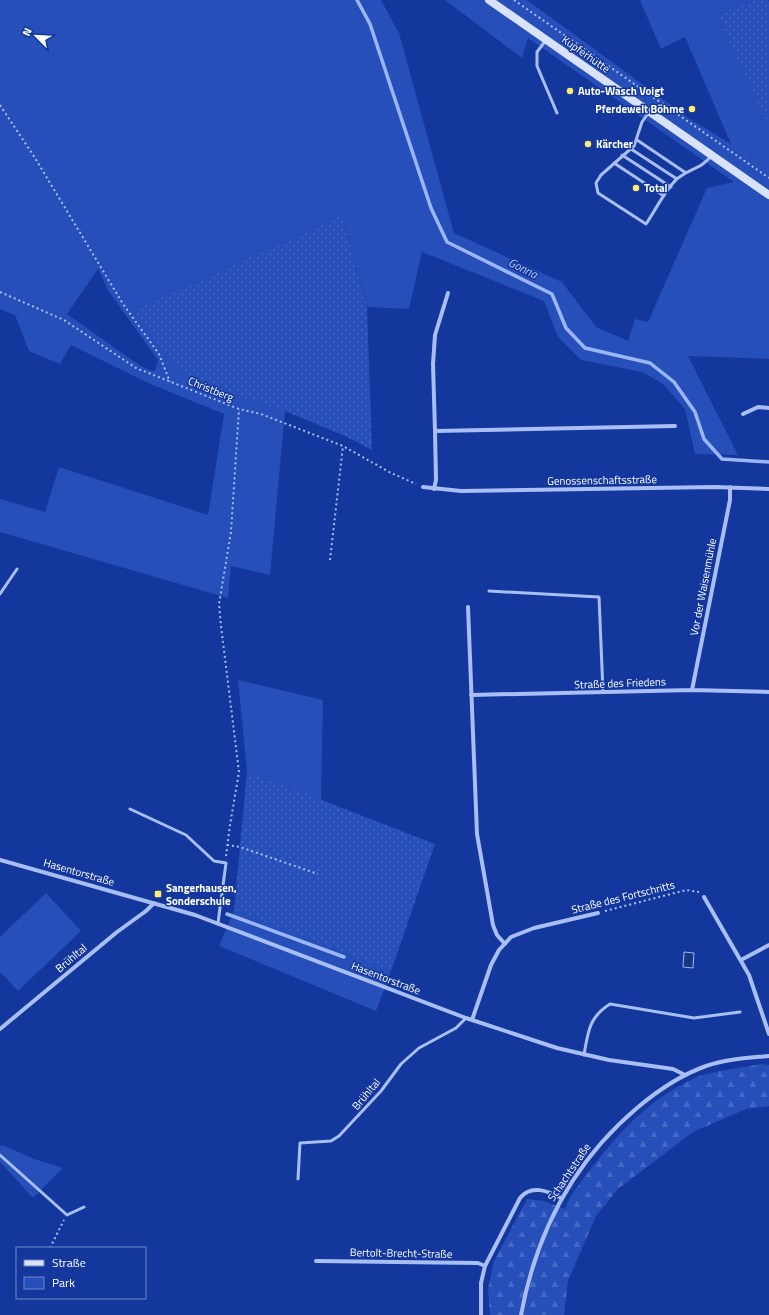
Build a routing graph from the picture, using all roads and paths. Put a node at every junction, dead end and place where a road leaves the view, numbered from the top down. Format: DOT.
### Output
graph roads {
  1 [pos="489,0"];
  2 [pos="514,0"];
  3 [pos="546,40"];
  4 [pos="0,105"];
  5 [pos="649,112"];
  6 [pos="557,113"];
  7 [pos="636,140"];
  8 [pos="631,149"];
  9 [pos="622,155"];
  10 [pos="712,155"];
  11 [pos="614,163"];
  12 [pos="686,173"];
  13 [pos="769,178"];
  14 [pos="677,179"];
  15 [pos="671,187"];
  16 [pos="769,195"];
  17 [pos="664,196"];
  18 [pos="0,292"];
  19 [pos="448,293"];
  20 [pos="170,382"];
  21 [pos="769,408"];
  22 [pos="239,409"];
  23 [pos="743,414"];
  24 [pos="675,426"];
  25 [pos="435,431"];
  26 [pos="342,446"];
  27 [pos="423,487"];
  28 [pos="730,487"];
  29 [pos="434,488"];
  30 [pos="769,489"];
  31 [pos="330,560"];
  32 [pos="17,569"];
  33 [pos="489,591"];
  34 [pos="0,594"];
  35 [pos="468,606"];
  36 [pos="692,690"];
  37 [pos="603,692"];
  38 [pos="769,692"];
  39 [pos="471,695"];
  40 [pos="130,809"];
  41 [pos="227,845"];
  42 [pos="0,860"];
  43 [pos="226,863"];
  44 [pos="318,874"];
  45 [pos="704,897"];
  46 [pos="154,903"];
  47 [pos="598,913"];
  48 [pos="218,923"];
  49 [pos="505,944"];
  50 [pos="769,945"];
  51 [pos="741,960"];
  52 [pos="740,1012"];
  53 [pos="466,1018"];
  54 [pos="472,1020"];
  55 [pos="0,1029"];
  56 [pos="769,1034"];
  57 [pos="584,1055"];
  58 [pos="769,1056"];
  59 [pos="685,1075"];
  60 [pos="0,1155"];
  61 [pos="298,1179"];
  62 [pos="561,1198"];
  63 [pos="84,1207"];
  64 [pos="67,1215"];
  65 [pos="51,1247"];
  66 [pos="316,1261"];
  67 [pos="485,1266"];
  68 [pos="481,1315"];
  69 [pos="521,1315"];
  1 -- 3 [label="main road, Kupferhütte"];
  2 -- 13 [label="path"];
  3 -- 5 [label="main road, Kupferhütte"];
  3 -- 6 [label="lane"];
  4 -- 20 [label="path"];
  5 -- 7 [label="lane"];
  5 -- 10 [label="main road, Kupferhütte"];
  7 -- 8 [label="lane"];
  7 -- 12 [label="lane"];
  8 -- 9 [label="lane"];
  8 -- 14 [label="lane"];
  9 -- 11 [label="lane"];
  9 -- 15 [label="lane"];
  10 -- 12 [label="lane"];
  10 -- 16 [label="main road, Kupferhütte"];
  11 -- 17 [label="lane"];
  11 -- 17 [label="lane"];
  12 -- 14 [label="lane"];
  14 -- 15 [label="lane"];
  15 -- 17 [label="lane"];
  18 -- 20 [label="path, Christberg"];
  19 -- 25 [label="street"];
  20 -- 22 [label="path, Christberg"];
  21 -- 23 [label="street"];
  22 -- 26 [label="path, Christberg"];
  22 -- 41 [label="path"];
  24 -- 25 [label="street"];
  25 -- 29 [label="street"];
  26 -- 27 [label="path, Christberg"];
  26 -- 31 [label="path"];
  27 -- 29 [label="street, Genossenschaftsstraße"];
  28 -- 29 [label="street, Genossenschaftsstraße"];
  28 -- 30 [label="street, Genossenschaftsstraße"];
  28 -- 36 [label="street, Vor der Waisenmühle"];
  32 -- 34 [label="lane"];
  33 -- 37 [label="lane"];
  35 -- 39 [label="street"];
  36 -- 37 [label="street, Straße des Friedens"];
  36 -- 38 [label="street, Straße des Friedens"];
  37 -- 39 [label="street, Straße des Friedens"];
  39 -- 49 [label="street"];
  40 -- 43 [label="lane"];
  41 -- 43 [label="path"];
  41 -- 44 [label="path"];
  42 -- 46 [label="street, Hasentorstraße"];
  43 -- 48 [label="lane"];
  45 -- 47 [label="path, Straße des Fortschritts"];
  45 -- 51 [label="street"];
  46 -- 48 [label="street, Hasentorstraße"];
  46 -- 55 [label="street, Brühltal"];
  47 -- 49 [label="street, Straße des Fortschritts"];
  48 -- 53 [label="street, Hasentorstraße"];
  49 -- 54 [label="street, Straße des Fortschritts"];
  50 -- 51 [label="street"];
  51 -- 56 [label="street"];
  52 -- 57 [label="lane"];
  53 -- 54 [label="street, Hasentorstraße"];
  53 -- 61 [label="lane, Brühltal"];
  54 -- 57 [label="street, Hasentorstraße"];
  57 -- 59 [label="street, Hasentorstraße"];
  58 -- 59 [label="street"];
  59 -- 62 [label="street, Schachtstraße"];
  60 -- 64 [label="lane"];
  62 -- 67 [label="street"];
  62 -- 69 [label="street, Schachtstraße"];
  63 -- 64 [label="lane"];
  64 -- 65 [label="path"];
  66 -- 67 [label="street, Bertolt-Brecht-Straße"];
  67 -- 68 [label="street"];
}
